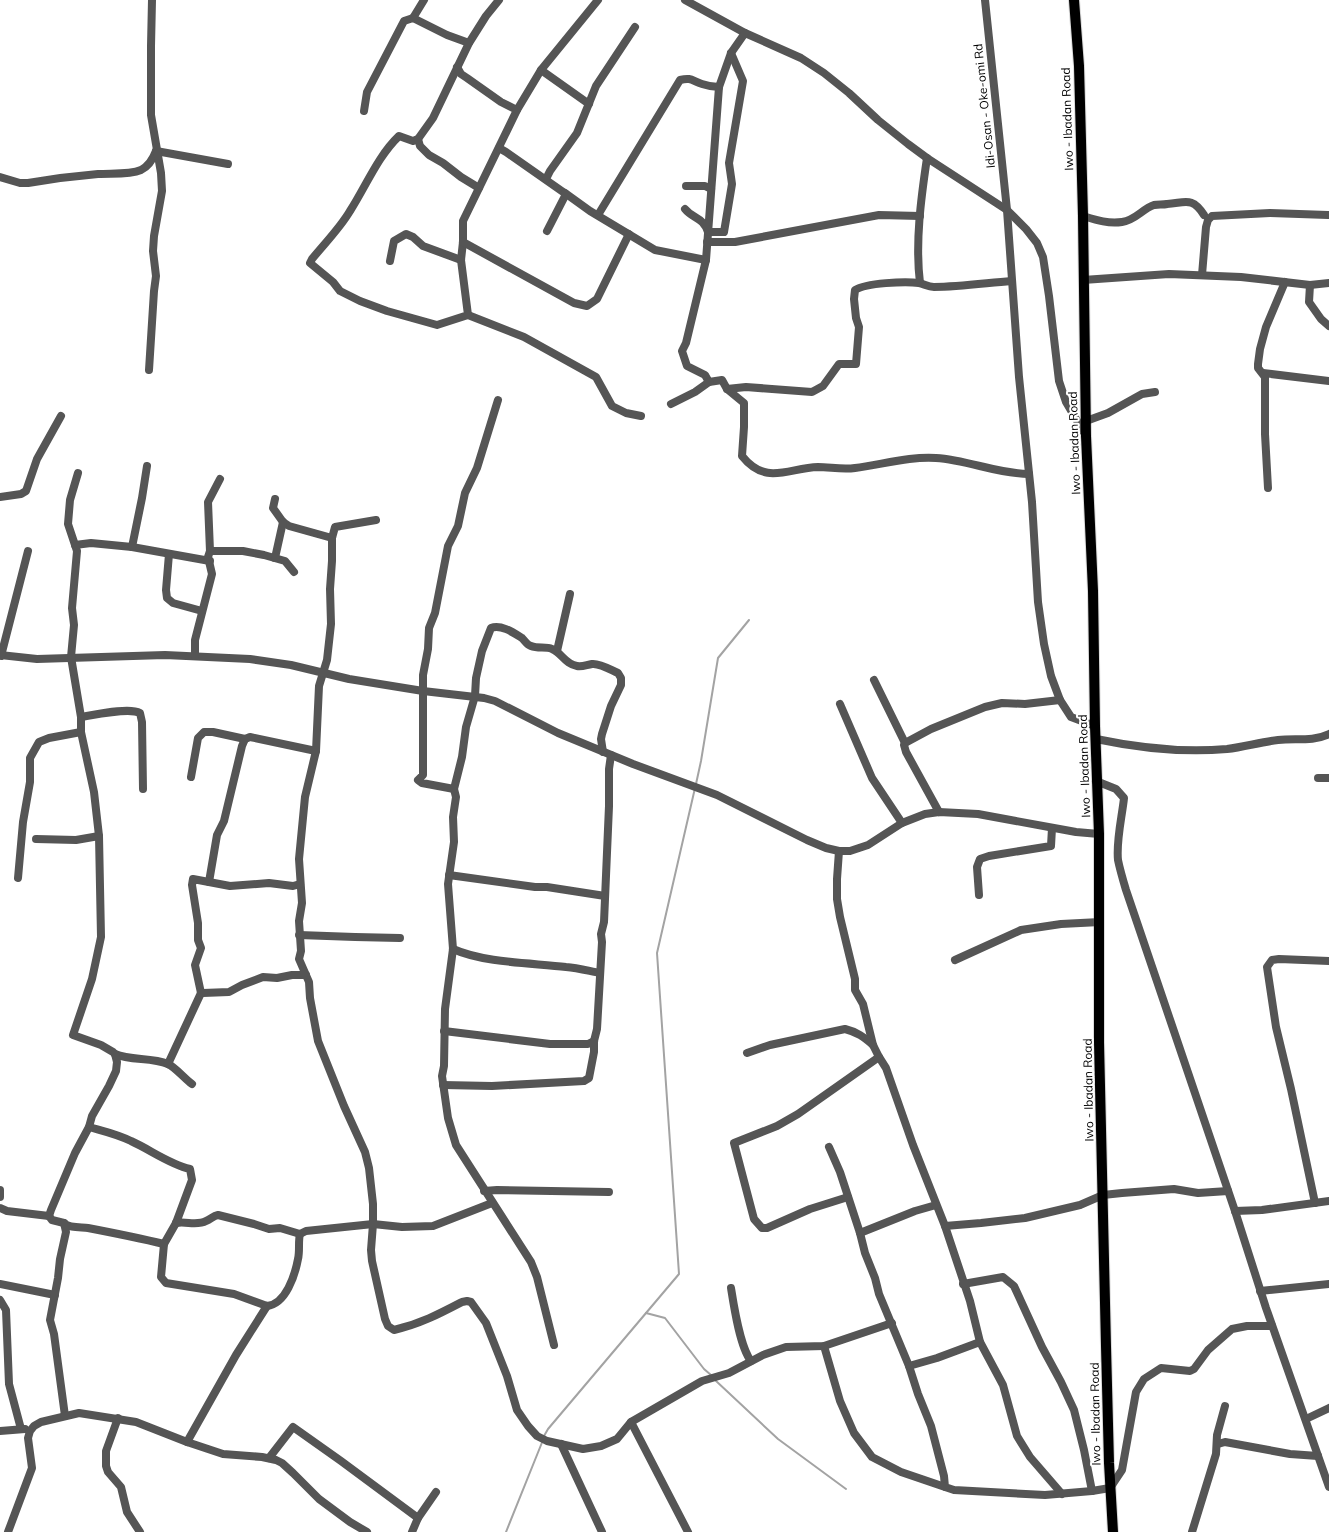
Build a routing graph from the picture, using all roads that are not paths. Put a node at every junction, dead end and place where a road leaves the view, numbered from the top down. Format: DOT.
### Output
graph roads {
  1 [pos="152,0"];
  2 [pos="424,0"];
  3 [pos="499,0"];
  4 [pos="598,0"];
  5 [pos="685,0"];
  6 [pos="984,0"];
  7 [pos="1074,0"];
  8 [pos="413,18"];
  9 [pos="635,27"];
  10 [pos="745,32"];
  11 [pos="469,43"];
  12 [pos="731,53"];
  13 [pos="456,66"];
  14 [pos="541,70"];
  15 [pos="719,87"];
  16 [pos="589,104"];
  17 [pos="517,110"];
  18 [pos="364,111"];
  19 [pos="418,139"];
  20 [pos="499,148"];
  21 [pos="156,151"];
  22 [pos="927,158"];
  23 [pos="228,164"];
  24 [pos="0,178"];
  25 [pos="546,179"];
  26 [pos="686,186"];
  27 [pos="479,188"];
  28 [pos="711,189"];
  29 [pos="565,193"];
  30 [pos="685,209"];
  31 [pos="1007,210"];
  32 [pos="598,215"];
  33 [pos="1204,215"];
  34 [pos="1328,215"];
  35 [pos="920,216"];
  36 [pos="1083,216"];
  37 [pos="547,231"];
  38 [pos="708,232"];
  39 [pos="629,234"];
  40 [pos="463,242"];
  41 [pos="708,242"];
  42 [pos="461,260"];
  43 [pos="706,260"];
  44 [pos="390,261"];
  45 [pos="1202,275"];
  46 [pos="1083,280"];
  47 [pos="1011,281"];
  48 [pos="1285,282"];
  49 [pos="920,283"];
  50 [pos="1329,283"];
  51 [pos="1310,285"];
  52 [pos="468,315"];
  53 [pos="1329,326"];
  54 [pos="149,370"];
  55 [pos="1263,373"];
  56 [pos="1329,381"];
  57 [pos="709,382"];
  58 [pos="727,389"];
  59 [pos="1155,392"];
  60 [pos="498,400"];
  61 [pos="671,404"];
  62 [pos="61,416"];
  63 [pos="640,416"];
  64 [pos="1086,421"];
  65 [pos="1086,436"];
  66 [pos="147,466"];
  67 [pos="78,473"];
  68 [pos="1029,474"];
  69 [pos="220,479"];
  70 [pos="1268,488"];
  71 [pos="0,497"];
  72 [pos="275,499"];
  73 [pos="376,520"];
  74 [pos="283,522"];
  75 [pos="332,538"];
  76 [pos="75,545"];
  77 [pos="132,547"];
  78 [pos="28,551"];
  79 [pos="210,551"];
  80 [pos="169,554"];
  81 [pos="275,558"];
  82 [pos="210,561"];
  83 [pos="294,572"];
  84 [pos="570,594"];
  85 [pos="202,611"];
  86 [pos="557,651"];
  87 [pos="0,656"];
  88 [pos="195,656"];
  89 [pos="71,657"];
  90 [pos="322,673"];
  91 [pos="874,680"];
  92 [pos="423,691"];
  93 [pos="475,696"];
  94 [pos="1060,700"];
  95 [pos="840,704"];
  96 [pos="81,717"];
  97 [pos="1095,726"];
  98 [pos="81,732"];
  99 [pos="1329,734"];
  100 [pos="245,739"];
  101 [pos="1096,739"];
  102 [pos="904,742"];
  103 [pos="316,750"];
  104 [pos="607,754"];
  105 [pos="191,777"];
  106 [pos="1318,778"];
  107 [pos="1329,778"];
  108 [pos="1096,781"];
  109 [pos="143,789"];
  110 [pos="454,789"];
  111 [pos="939,812"];
  112 [pos="902,823"];
  113 [pos="1052,828"];
  114 [pos="1099,834"];
  115 [pos="99,836"];
  116 [pos="36,839"];
  117 [pos="839,851"];
  118 [pos="449,875"];
  119 [pos="18,878"];
  120 [pos="209,882"];
  121 [pos="300,884"];
  122 [pos="979,895"];
  123 [pos="605,896"];
  124 [pos="1100,922"];
  125 [pos="299,935"];
  126 [pos="400,938"];
  127 [pos="453,950"];
  128 [pos="956,960"];
  129 [pos="1329,961"];
  130 [pos="600,974"];
  131 [pos="306,975"];
  132 [pos="201,993"];
  133 [pos="444,1031"];
  134 [pos="594,1041"];
  135 [pos="873,1045"];
  136 [pos="747,1053"];
  137 [pos="115,1054"];
  138 [pos="879,1057"];
  139 [pos="168,1064"];
  140 [pos="192,1084"];
  141 [pos="443,1085"];
  142 [pos="89,1127"];
  143 [pos="829,1147"];
  144 [pos="0,1190"];
  145 [pos="484,1191"];
  146 [pos="1228,1191"];
  147 [pos="608,1192"];
  148 [pos="1104,1195"];
  149 [pos="0,1197"];
  150 [pos="848,1197"];
  151 [pos="1329,1201"];
  152 [pos="492,1203"];
  153 [pos="1315,1203"];
  154 [pos="936,1205"];
  155 [pos="0,1208"];
  156 [pos="1235,1211"];
  157 [pos="49,1216"];
  158 [pos="64,1223"];
  159 [pos="176,1223"];
  160 [pos="373,1224"];
  161 [pos="945,1226"];
  162 [pos="860,1233"];
  163 [pos="300,1234"];
  164 [pos="164,1244"];
  165 [pos="0,1284"];
  166 [pos="963,1284"];
  167 [pos="1329,1284"];
  168 [pos="731,1288"];
  169 [pos="1260,1292"];
  170 [pos="55,1295"];
  171 [pos="0,1300"];
  172 [pos="267,1306"];
  173 [pos="892,1323"];
  174 [pos="1272,1326"];
  175 [pos="980,1342"];
  176 [pos="554,1346"];
  177 [pos="824,1346"];
  178 [pos="751,1361"];
  179 [pos="909,1366"];
  180 [pos="1226,1406"];
  181 [pos="1329,1408"];
  182 [pos="65,1416"];
  183 [pos="118,1418"];
  184 [pos="1306,1419"];
  185 [pos="631,1422"];
  186 [pos="21,1429"];
  187 [pos="32,1429"];
  188 [pos="0,1431"];
  189 [pos="187,1442"];
  190 [pos="561,1444"];
  191 [pos="1218,1444"];
  192 [pos="1318,1456"];
  193 [pos="269,1458"];
  194 [pos="945,1487"];
  195 [pos="1329,1487"];
  196 [pos="1110,1488"];
  197 [pos="1092,1491"];
  198 [pos="436,1492"];
  199 [pos="1062,1494"];
  200 [pos="418,1518"];
  201 [pos="8,1532"];
  202 [pos="140,1532"];
  203 [pos="368,1532"];
  204 [pos="412,1532"];
  205 [pos="602,1532"];
  206 [pos="688,1532"];
  207 [pos="1113,1532"];
  208 [pos="1192,1532"];
  1 -- 21 [label="street"];
  2 -- 8 [label="street"];
  3 -- 11 [label="street"];
  4 -- 14 [label="street"];
  5 -- 10 [label="street"];
  6 -- 31 [label="street, Idi-Osan - Oke-omi Rd"];
  7 -- 36 [label="main road, Iwo - Ibadan Road"];
  8 -- 11 [label="street"];
  8 -- 18 [label="street"];
  9 -- 16 [label="street"];
  10 -- 12 [label="street"];
  10 -- 22 [label="street"];
  11 -- 13 [label="street"];
  12 -- 15 [label="street"];
  12 -- 38 [label="street"];
  13 -- 17 [label="street"];
  13 -- 19 [label="street"];
  14 -- 16 [label="street"];
  14 -- 17 [label="street"];
  15 -- 28 [label="street"];
  15 -- 32 [label="street"];
  16 -- 25 [label="street"];
  17 -- 20 [label="street"];
  19 -- 27 [label="street"];
  19 -- 52 [label="street"];
  20 -- 25 [label="street"];
  20 -- 27 [label="street"];
  21 -- 23 [label="street"];
  21 -- 24 [label="street"];
  21 -- 54 [label="street"];
  22 -- 31 [label="street"];
  22 -- 35 [label="street"];
  25 -- 29 [label="street"];
  26 -- 28 [label="street"];
  27 -- 40 [label="street"];
  28 -- 38 [label="street"];
  29 -- 32 [label="street"];
  29 -- 37 [label="street"];
  30 -- 38 [label="street"];
  31 -- 47 [label="street, Idi-Osan - Oke-omi Rd"];
  31 -- 65 [label="street"];
  32 -- 39 [label="street"];
  33 -- 36 [label="street"];
  34 -- 45 [label="street"];
  35 -- 41 [label="street"];
  35 -- 49 [label="street"];
  36 -- 46 [label="main road, Iwo - Ibadan Road"];
  38 -- 41 [label="street"];
  39 -- 40 [label="street"];
  39 -- 43 [label="street"];
  40 -- 42 [label="street"];
  41 -- 43 [label="street"];
  42 -- 44 [label="street"];
  42 -- 52 [label="street"];
  43 -- 57 [label="street"];
  45 -- 46 [label="street"];
  45 -- 48 [label="street"];
  46 -- 64 [label="main road, Iwo - Ibadan Road"];
  47 -- 49 [label="street"];
  47 -- 68 [label="street, Idi-Osan - Oke-omi Rd"];
  48 -- 51 [label="street"];
  48 -- 55 [label="street"];
  49 -- 58 [label="street"];
  50 -- 51 [label="street"];
  51 -- 53 [label="street"];
  52 -- 63 [label="street"];
  55 -- 56 [label="street"];
  55 -- 70 [label="street"];
  57 -- 58 [label="street"];
  57 -- 61 [label="street"];
  58 -- 68 [label="street"];
  59 -- 64 [label="street"];
  60 -- 92 [label="street"];
  62 -- 71 [label="street"];
  64 -- 65 [label="main road, Iwo - Ibadan Road"];
  65 -- 97 [label="main road, Iwo - Ibadan Road"];
  66 -- 77 [label="street"];
  67 -- 76 [label="street"];
  68 -- 94 [label="street, Idi-Osan - Oke-omi Rd"];
  69 -- 79 [label="street"];
  72 -- 74 [label="street"];
  73 -- 75 [label="street"];
  74 -- 75 [label="street"];
  74 -- 81 [label="street"];
  75 -- 90 [label="street"];
  76 -- 77 [label="street"];
  76 -- 89 [label="street"];
  77 -- 80 [label="street"];
  78 -- 87 [label="street"];
  79 -- 81 [label="street"];
  79 -- 82 [label="street"];
  80 -- 82 [label="street"];
  80 -- 85 [label="street"];
  81 -- 83 [label="street"];
  82 -- 85 [label="street"];
  84 -- 86 [label="street"];
  85 -- 88 [label="street"];
  86 -- 93 [label="street"];
  86 -- 104 [label="street"];
  87 -- 89 [label="street"];
  88 -- 89 [label="street"];
  88 -- 90 [label="street"];
  89 -- 96 [label="street"];
  90 -- 92 [label="street"];
  90 -- 103 [label="street"];
  91 -- 102 [label="street"];
  92 -- 93 [label="street"];
  92 -- 110 [label="street"];
  93 -- 104 [label="street"];
  93 -- 110 [label="street"];
  94 -- 97 [label="street, Idi-Osan - Oke-omi Rd"];
  94 -- 102 [label="street"];
  95 -- 112 [label="street"];
  96 -- 98 [label="street"];
  96 -- 109 [label="street"];
  97 -- 101 [label="main road, Iwo - Ibadan Road"];
  98 -- 115 [label="street"];
  98 -- 119 [label="street"];
  99 -- 101 [label="street"];
  100 -- 103 [label="street"];
  100 -- 105 [label="street"];
  100 -- 120 [label="street"];
  101 -- 108 [label="main road, Iwo - Ibadan Road"];
  102 -- 111 [label="street"];
  103 -- 121 [label="street"];
  104 -- 117 [label="street"];
  104 -- 123 [label="street"];
  106 -- 107 [label="street"];
  108 -- 114 [label="main road, Iwo - Ibadan Road"];
  108 -- 146 [label="street"];
  110 -- 118 [label="street"];
  111 -- 112 [label="street"];
  111 -- 113 [label="street"];
  112 -- 117 [label="street"];
  113 -- 114 [label="street"];
  113 -- 122 [label="street"];
  114 -- 124 [label="main road, Iwo - Ibadan Road"];
  115 -- 116 [label="street"];
  115 -- 137 [label="street"];
  117 -- 135 [label="street"];
  118 -- 123 [label="street"];
  118 -- 127 [label="street"];
  120 -- 121 [label="street"];
  120 -- 132 [label="street"];
  121 -- 125 [label="street"];
  123 -- 130 [label="street"];
  124 -- 128 [label="street"];
  124 -- 148 [label="main road, Iwo - Ibadan Road"];
  125 -- 126 [label="street"];
  125 -- 131 [label="street"];
  127 -- 130 [label="street"];
  127 -- 133 [label="street"];
  129 -- 153 [label="street"];
  130 -- 134 [label="street"];
  131 -- 132 [label="street"];
  131 -- 160 [label="street"];
  132 -- 139 [label="street"];
  133 -- 134 [label="street"];
  133 -- 141 [label="street"];
  134 -- 141 [label="street"];
  135 -- 136 [label="street"];
  135 -- 138 [label="street"];
  137 -- 139 [label="street"];
  137 -- 142 [label="street"];
  138 -- 150 [label="street"];
  138 -- 154 [label="street"];
  139 -- 140 [label="street"];
  141 -- 145 [label="street"];
  142 -- 157 [label="street"];
  142 -- 159 [label="street"];
  143 -- 150 [label="street"];
  144 -- 149 [label="street"];
  145 -- 147 [label="street"];
  145 -- 152 [label="street"];
  146 -- 148 [label="street"];
  146 -- 156 [label="street"];
  148 -- 161 [label="street"];
  148 -- 196 [label="main road, Iwo - Ibadan Road"];
  150 -- 162 [label="street"];
  151 -- 153 [label="street"];
  152 -- 160 [label="street"];
  152 -- 176 [label="street"];
  153 -- 156 [label="street"];
  154 -- 161 [label="street"];
  154 -- 162 [label="street"];
  155 -- 157 [label="street"];
  156 -- 169 [label="street"];
  157 -- 158 [label="street"];
  158 -- 164 [label="street"];
  158 -- 170 [label="street"];
  159 -- 163 [label="street"];
  159 -- 164 [label="street"];
  160 -- 163 [label="street"];
  160 -- 190 [label="street"];
  161 -- 166 [label="street"];
  162 -- 173 [label="street"];
  163 -- 172 [label="street"];
  164 -- 172 [label="street"];
  165 -- 170 [label="street"];
  166 -- 175 [label="street"];
  166 -- 197 [label="street"];
  167 -- 169 [label="street"];
  168 -- 178 [label="street"];
  169 -- 174 [label="street"];
  170 -- 182 [label="street"];
  171 -- 186 [label="street"];
  172 -- 189 [label="street"];
  173 -- 177 [label="street"];
  173 -- 179 [label="street"];
  174 -- 184 [label="street"];
  174 -- 196 [label="street"];
  175 -- 179 [label="street"];
  175 -- 199 [label="street"];
  177 -- 178 [label="street"];
  177 -- 194 [label="street"];
  178 -- 185 [label="street"];
  179 -- 194 [label="street"];
  180 -- 191 [label="street"];
  181 -- 184 [label="street"];
  182 -- 183 [label="street"];
  182 -- 187 [label="street"];
  183 -- 189 [label="street"];
  183 -- 202 [label="street"];
  184 -- 192 [label="street"];
  185 -- 190 [label="street"];
  185 -- 206 [label="street"];
  186 -- 187 [label="street"];
  186 -- 188 [label="street"];
  187 -- 201 [label="street"];
  189 -- 193 [label="street"];
  190 -- 205 [label="street"];
  191 -- 192 [label="street"];
  191 -- 208 [label="street"];
  192 -- 195 [label="street"];
  193 -- 200 [label="street"];
  193 -- 203 [label="street"];
  194 -- 199 [label="street"];
  196 -- 197 [label="street"];
  196 -- 207 [label="main road, Iwo - Ibadan Road"];
  197 -- 199 [label="street"];
  198 -- 200 [label="street"];
  200 -- 204 [label="street"];
}
